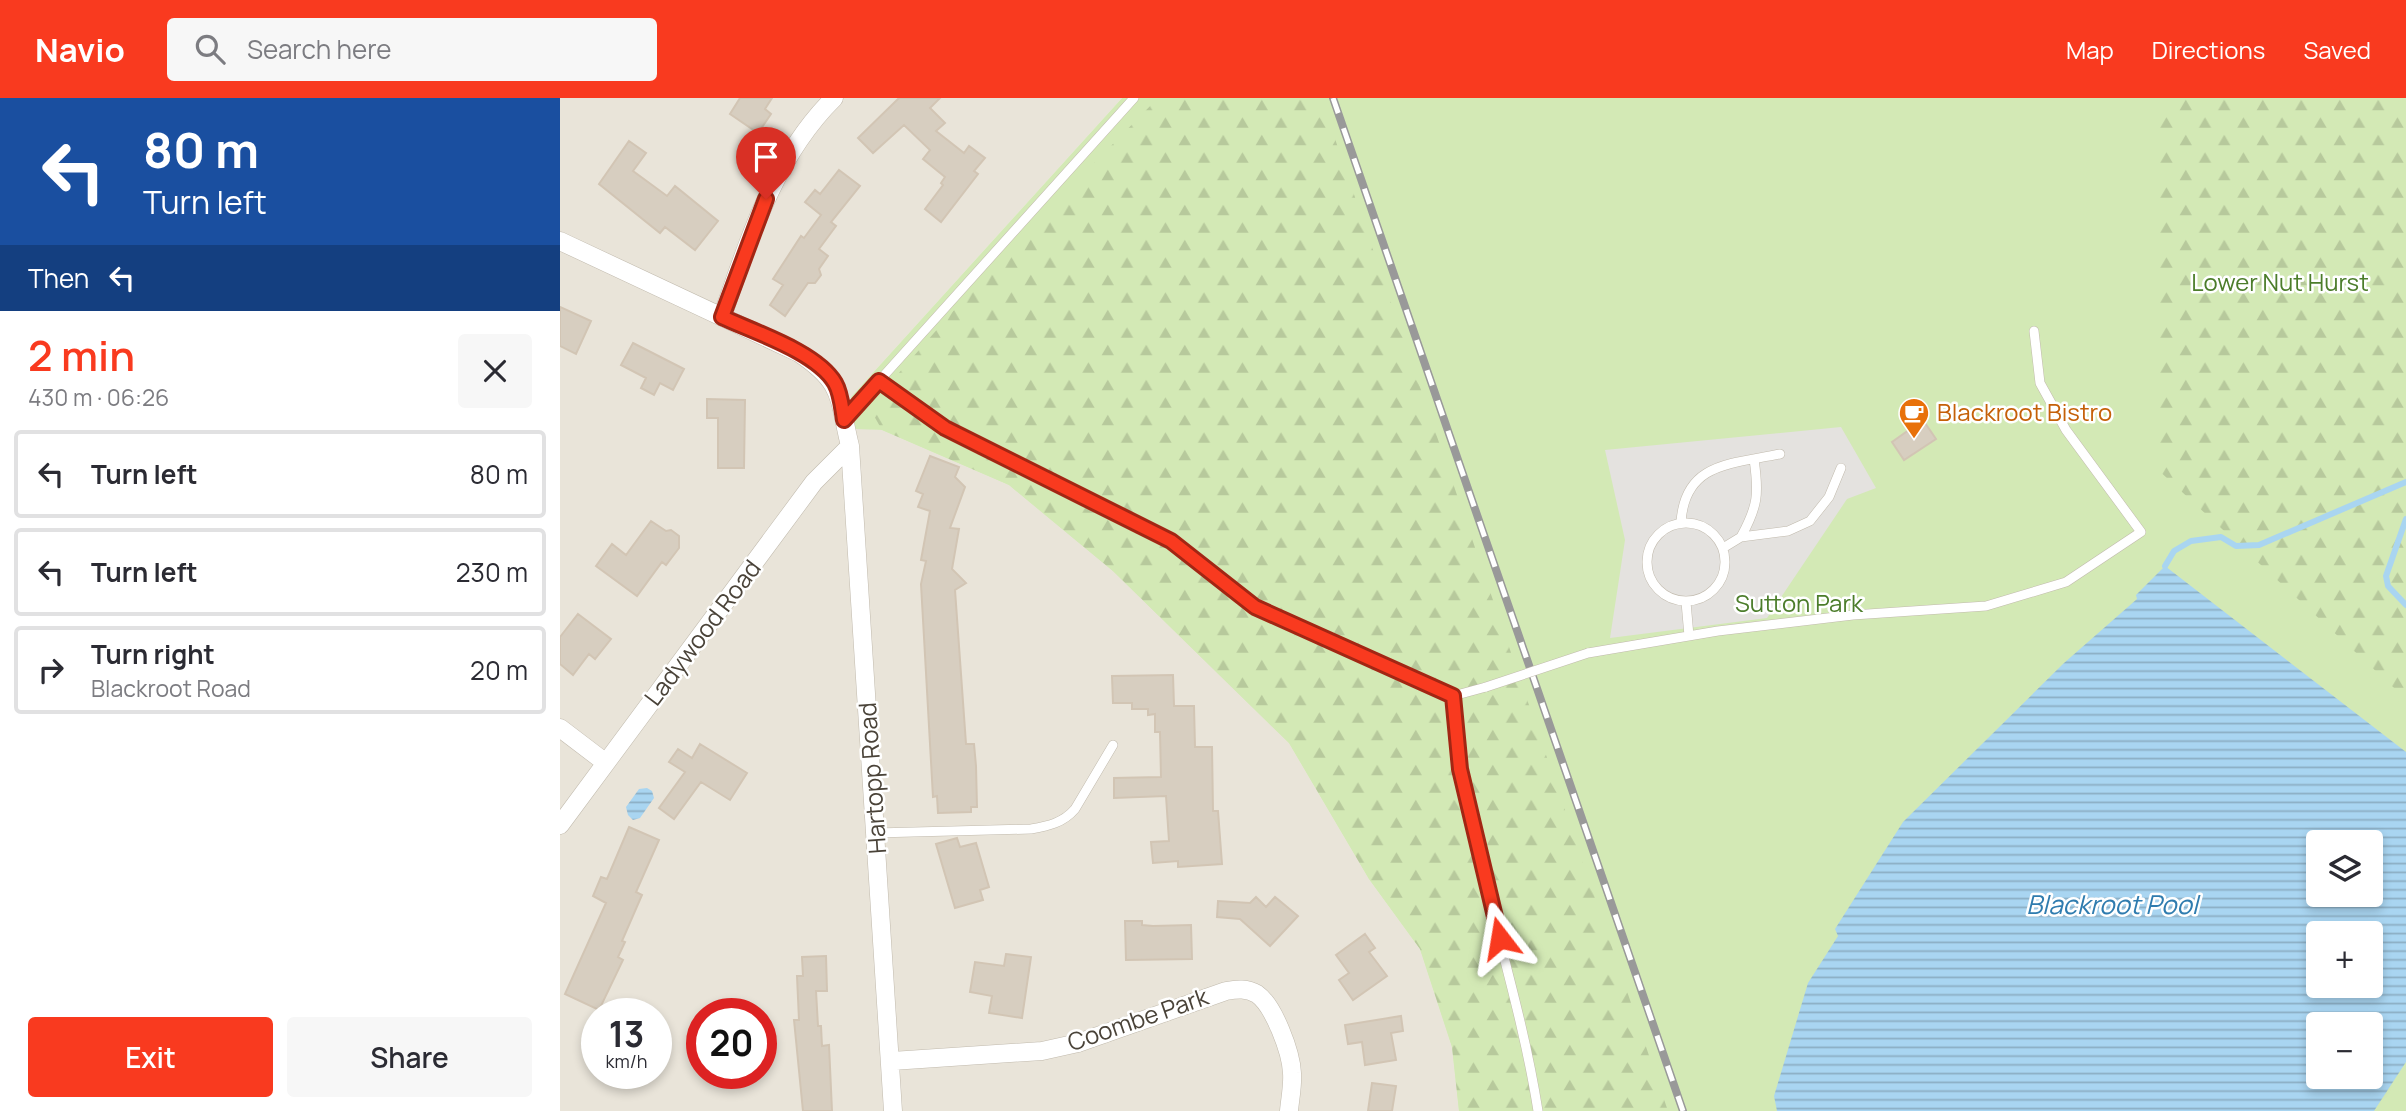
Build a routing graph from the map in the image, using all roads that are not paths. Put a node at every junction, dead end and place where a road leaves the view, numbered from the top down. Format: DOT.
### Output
graph roads {
  1 [pos="834,98"];
  2 [pos="1134,98"];
  3 [pos="560,241"];
  4 [pos="722,317"];
  5 [pos="2034,331"];
  6 [pos="879,381"];
  7 [pos="844,420"];
  8 [pos="850,446"];
  9 [pos="1780,454"];
  10 [pos="1754,459"];
  11 [pos="1841,468"];
  12 [pos="1681,522"];
  13 [pos="1741,537"];
  14 [pos="1723,548"];
  15 [pos="1686,602"];
  16 [pos="1689,636"];
  17 [pos="1453,696"];
  18 [pos="560,729"];
  19 [pos="1114,745"];
  20 [pos="606,763"];
  21 [pos="560,825"];
  22 [pos="876,833"];
  23 [pos="892,1061"];
  24 [pos="893,1111"];
  25 [pos="1289,1111"];
  26 [pos="1538,1111"];
  1 -- 4 [label="street"];
  2 -- 6 [label="lane"];
  3 -- 4 [label="street, Hartopp Road"];
  4 -- 7 [label="street, Hartopp Road"];
  5 -- 16 [label="lane"];
  6 -- 7 [label="lane"];
  6 -- 17 [label="lane"];
  7 -- 8 [label="street, Hartopp Road"];
  8 -- 20 [label="street, Ladywood Road"];
  8 -- 22 [label="street, Hartopp Road"];
  9 -- 10 [label="lane"];
  10 -- 12 [label="lane"];
  10 -- 13 [label="lane"];
  11 -- 13 [label="lane"];
  12 -- 14 [label="lane"];
  12 -- 15 [label="lane"];
  13 -- 14 [label="lane"];
  14 -- 15 [label="lane"];
  15 -- 16 [label="lane"];
  16 -- 17 [label="lane, bridge"];
  17 -- 26 [label="lane"];
  18 -- 20 [label="street"];
  19 -- 22 [label="lane"];
  20 -- 21 [label="street, Ladywood Road"];
  22 -- 23 [label="street, Hartopp Road"];
  23 -- 24 [label="street, Hartopp Road"];
  23 -- 25 [label="street, Coombe Park"];
}
